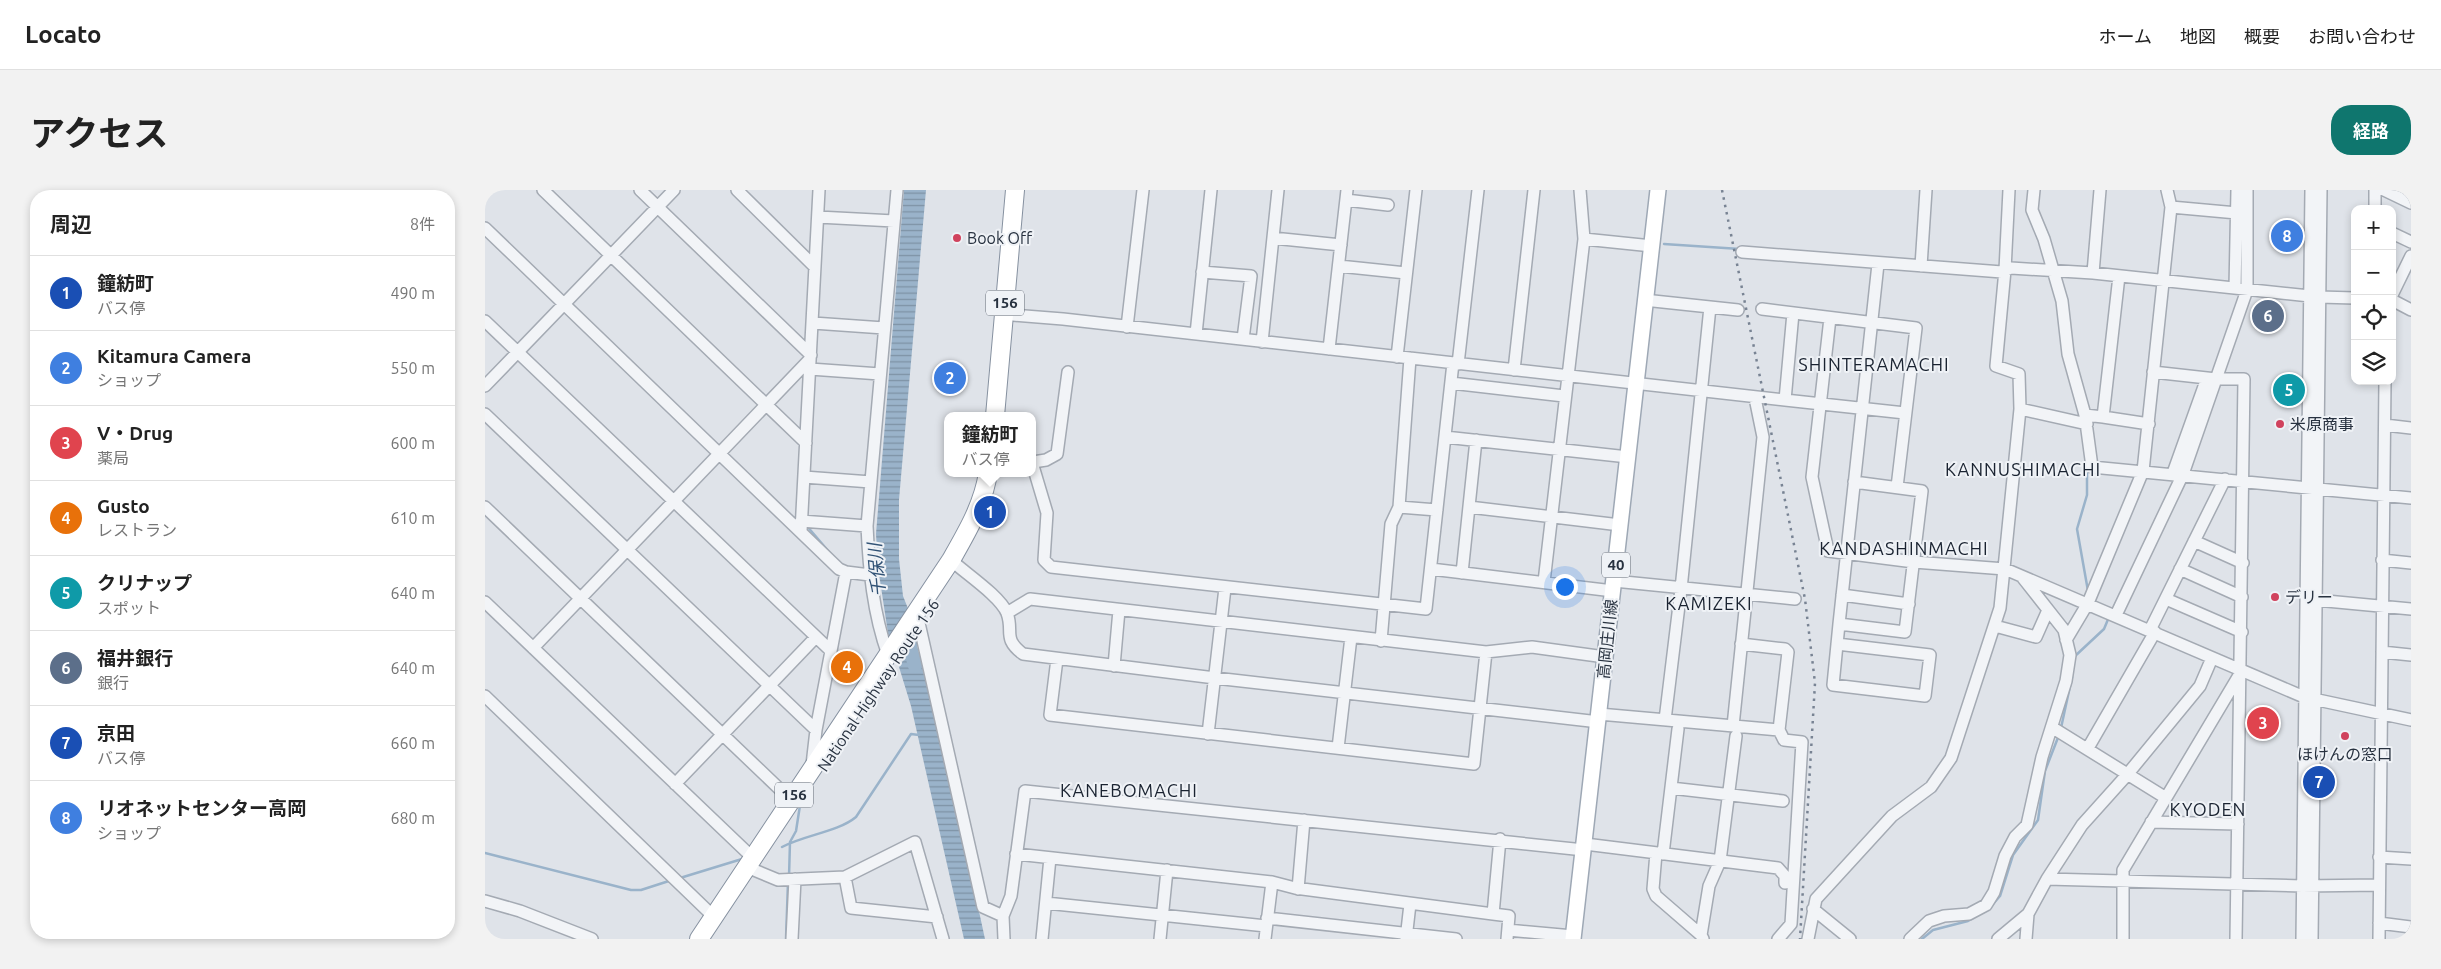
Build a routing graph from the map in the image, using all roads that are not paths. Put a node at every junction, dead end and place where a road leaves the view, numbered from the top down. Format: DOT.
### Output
graph roads {
  1 [pos="543,190"];
  2 [pos="640,190"];
  3 [pos="674,190"];
  4 [pos="737,190"];
  5 [pos="819,190"];
  6 [pos="897,190"];
  7 [pos="1015,190"];
  8 [pos="1023,190"];
  9 [pos="1143,190"];
  10 [pos="1211,190"];
  11 [pos="1278,190"];
  12 [pos="1416,190"];
  13 [pos="1477,190"];
  14 [pos="1534,190"];
  15 [pos="1580,190"];
  16 [pos="1658,190"];
  17 [pos="1926,190"];
  18 [pos="2009,190"];
  19 [pos="2033,190"];
  20 [pos="2100,190"];
  21 [pos="2167,190"];
  22 [pos="2237,190"];
  23 [pos="2247,190"];
  24 [pos="2311,190"];
  25 [pos="2321,190"];
  26 [pos="2375,190"];
  27 [pos="2384,190"];
  28 [pos="1347,195"];
  29 [pos="2411,203"];
  30 [pos="1388,205"];
  31 [pos="2375,205"];
  32 [pos="2171,206"];
  33 [pos="658,208"];
  34 [pos="2237,213"];
  35 [pos="818,217"];
  36 [pos="894,221"];
  37 [pos="485,228"];
  38 [pos="2396,235"];
  39 [pos="1273,238"];
  40 [pos="1584,239"];
  41 [pos="2411,242"];
  42 [pos="1341,245"];
  43 [pos="1651,246"];
  44 [pos="1742,252"];
  45 [pos="611,256"];
  46 [pos="2411,256"];
  47 [pos="1879,264"];
  48 [pos="1339,266"];
  49 [pos="1921,266"];
  50 [pos="815,267"];
  51 [pos="2005,270"];
  52 [pos="1202,272"];
  53 [pos="2054,272"];
  54 [pos="1406,273"];
  55 [pos="2093,273"];
  56 [pos="2119,276"];
  57 [pos="2162,281"];
  58 [pos="2396,287"];
  59 [pos="2241,289"];
  60 [pos="2314,296"];
  61 [pos="2351,298"];
  62 [pos="1644,300"];
  63 [pos="2396,302"];
  64 [pos="564,304"];
  65 [pos="1710,307"];
  66 [pos="1762,309"];
  67 [pos="1738,310"];
  68 [pos="2411,310"];
  69 [pos="1793,313"];
  70 [pos="1013,315"];
  71 [pos="1830,318"];
  72 [pos="485,321"];
  73 [pos="1873,322"];
  74 [pos="813,323"];
  75 [pos="1127,327"];
  76 [pos="884,328"];
  77 [pos="1195,334"];
  78 [pos="1243,339"];
  79 [pos="1262,342"];
  80 [pos="1329,349"];
  81 [pos="518,352"];
  82 [pos="1397,357"];
  83 [pos="1410,358"];
  84 [pos="810,361"];
  85 [pos="1455,363"];
  86 [pos="1514,370"];
  87 [pos="1068,372"];
  88 [pos="2153,372"];
  89 [pos="880,374"];
  90 [pos="1566,376"];
  91 [pos="2211,378"];
  92 [pos="1451,384"];
  93 [pos="1636,385"];
  94 [pos="2385,385"];
  95 [pos="485,386"];
  96 [pos="1702,392"];
  97 [pos="1565,396"];
  98 [pos="1755,398"];
  99 [pos="1785,400"];
  100 [pos="1820,404"];
  101 [pos="767,406"];
  102 [pos="1862,409"];
  103 [pos="2020,409"];
  104 [pos="995,412"];
  105 [pos="1004,412"];
  106 [pos="485,414"];
  107 [pos="1905,414"];
  108 [pos="2103,417"];
  109 [pos="2086,420"];
  110 [pos="2149,424"];
  111 [pos="2385,425"];
  112 [pos="2411,428"];
  113 [pos="1445,437"];
  114 [pos="1476,440"];
  115 [pos="806,444"];
  116 [pos="1560,449"];
  117 [pos="720,454"];
  118 [pos="1628,457"];
  119 [pos="1036,462"];
  120 [pos="2143,471"];
  121 [pos="2178,474"];
  122 [pos="1036,476"];
  123 [pos="804,477"];
  124 [pos="987,477"];
  125 [pos="996,477"];
  126 [pos="2225,479"];
  127 [pos="2243,481"];
  128 [pos="871,482"];
  129 [pos="1854,482"];
  130 [pos="1897,487"];
  131 [pos="2313,489"];
  132 [pos="2384,496"];
  133 [pos="2411,498"];
  134 [pos="674,503"];
  135 [pos="1469,507"];
  136 [pos="485,508"];
  137 [pos="1399,508"];
  138 [pos="1437,510"];
  139 [pos="1551,516"];
  140 [pos="1619,525"];
  141 [pos="801,526"];
  142 [pos="867,526"];
  143 [pos="2194,541"];
  144 [pos="629,551"];
  145 [pos="1847,553"];
  146 [pos="2382,560"];
  147 [pos="954,562"];
  148 [pos="1914,562"];
  149 [pos="2243,563"];
  150 [pos="2411,563"];
  151 [pos="2005,568"];
  152 [pos="1431,570"];
  153 [pos="2180,570"];
  154 [pos="846,572"];
  155 [pos="1463,573"];
  156 [pos="870,575"];
  157 [pos="2022,576"];
  158 [pos="1544,582"];
  159 [pos="1613,586"];
  160 [pos="1225,588"];
  161 [pos="1681,589"];
  162 [pos="1746,594"];
  163 [pos="1842,595"];
  164 [pos="2242,597"];
  165 [pos="580,599"];
  166 [pos="1795,599"];
  167 [pos="2166,599"];
  168 [pos="2316,600"];
  169 [pos="485,602"];
  170 [pos="1385,603"];
  171 [pos="2088,603"];
  172 [pos="1909,604"];
  173 [pos="2382,606"];
  174 [pos="2411,609"];
  175 [pos="1119,610"];
  176 [pos="2048,610"];
  177 [pos="1007,613"];
  178 [pos="2116,615"];
  179 [pos="1221,622"];
  180 [pos="915,623"];
  181 [pos="1839,624"];
  182 [pos="1995,626"];
  183 [pos="2153,631"];
  184 [pos="2242,632"];
  185 [pos="1351,637"];
  186 [pos="815,638"];
  187 [pos="2067,640"];
  188 [pos="1381,641"];
  189 [pos="1741,644"];
  190 [pos="1837,644"];
  191 [pos="533,648"];
  192 [pos="831,651"];
  193 [pos="1487,652"];
  194 [pos="2382,652"];
  195 [pos="2411,655"];
  196 [pos="891,656"];
  197 [pos="1605,657"];
  198 [pos="2212,658"];
  199 [pos="1057,659"];
  200 [pos="1114,666"];
  201 [pos="2242,671"];
  202 [pos="1215,678"];
  203 [pos="769,686"];
  204 [pos="1344,693"];
  205 [pos="485,696"];
  206 [pos="2310,699"];
  207 [pos="1480,708"];
  208 [pos="2381,713"];
  209 [pos="1599,718"];
  210 [pos="1665,720"];
  211 [pos="2411,720"];
  212 [pos="2053,728"];
  213 [pos="816,730"];
  214 [pos="1678,730"];
  215 [pos="1779,730"];
  216 [pos="1734,731"];
  217 [pos="1207,734"];
  218 [pos="723,735"];
  219 [pos="1338,748"];
  220 [pos="2088,748"];
  221 [pos="812,766"];
  222 [pos="2126,776"];
  223 [pos="675,784"];
  224 [pos="1671,788"];
  225 [pos="1728,794"];
  226 [pos="2165,798"];
  227 [pos="791,800"];
  228 [pos="1783,801"];
  229 [pos="1304,820"];
  230 [pos="2151,822"];
  231 [pos="2238,824"];
  232 [pos="1500,839"];
  233 [pos="1585,847"];
  234 [pos="1015,854"];
  235 [pos="1660,854"];
  236 [pos="2379,857"];
  237 [pos="1050,858"];
  238 [pos="2411,859"];
  239 [pos="1720,861"];
  240 [pos="754,864"];
  241 [pos="1167,870"];
  242 [pos="845,877"];
  243 [pos="795,879"];
  244 [pos="2047,879"];
  245 [pos="1272,882"];
  246 [pos="2123,882"];
  247 [pos="1785,883"];
  248 [pos="2238,884"];
  249 [pos="2379,885"];
  250 [pos="2307,886"];
  251 [pos="1298,889"];
  252 [pos="485,901"];
  253 [pos="1046,903"];
  254 [pos="1410,904"];
  255 [pos="1813,909"];
  256 [pos="1493,914"];
  257 [pos="2028,914"];
  258 [pos="1003,916"];
  259 [pos="714,917"];
  260 [pos="937,917"];
  261 [pos="1162,917"];
  262 [pos="1267,922"];
  263 [pos="2379,923"];
  264 [pos="2411,927"];
  265 [pos="564,934"];
  266 [pos="1507,934"];
  267 [pos="1406,937"];
  268 [pos="1702,937"];
  269 [pos="1573,938"];
  270 [pos="592,939"];
  271 [pos="699,939"];
  272 [pos="711,939"];
  273 [pos="792,939"];
  274 [pos="943,939"];
  275 [pos="1005,939"];
  276 [pos="1043,939"];
  277 [pos="1160,939"];
  278 [pos="1265,939"];
  279 [pos="1456,939"];
  280 [pos="1778,939"];
  281 [pos="1808,939"];
  282 [pos="1850,939"];
  283 [pos="1910,939"];
  284 [pos="1998,939"];
  285 [pos="2026,939"];
  286 [pos="2123,939"];
  287 [pos="2236,939"];
  288 [pos="2302,939"];
  289 [pos="2312,939"];
  290 [pos="2379,939"];
  1 -- 45 [label="street"];
  2 -- 33 [label="street"];
  3 -- 33 [label="street"];
  4 -- 50 [label="street"];
  5 -- 35 [label="street"];
  6 -- 36 [label="street"];
  7 -- 104 [label="highway, 156"];
  8 -- 70 [label="highway, 156"];
  9 -- 75 [label="street"];
  10 -- 52 [label="street"];
  11 -- 39 [label="street"];
  12 -- 54 [label="street"];
  13 -- 85 [label="street"];
  14 -- 86 [label="street"];
  15 -- 40 [label="street"];
  16 -- 43 [label="main road, 高岡庄川線 / 40"];
  17 -- 49 [label="street"];
  18 -- 51 [label="street"];
  19 -- 53 [label="street"];
  20 -- 55 [label="street"];
  21 -- 32 [label="street"];
  22 -- 34 [label="street"];
  23 -- 59 [label="street"];
  24 -- 60 [label="street"];
  25 -- 60 [label="street"];
  26 -- 31 [label="street"];
  27 -- 29 [label="street"];
  28 -- 30 [label="street"];
  28 -- 42 [label="street"];
  32 -- 34 [label="street"];
  32 -- 57 [label="street"];
  33 -- 45 [label="street"];
  33 -- 84 [label="street"];
  34 -- 59 [label="street"];
  35 -- 36 [label="street"];
  35 -- 50 [label="street"];
  36 -- 76 [label="street"];
  37 -- 64 [label="street"];
  38 -- 41 [label="street"];
  39 -- 42 [label="street"];
  39 -- 79 [label="street"];
  40 -- 43 [label="street"];
  40 -- 90 [label="street"];
  42 -- 48 [label="street"];
  43 -- 62 [label="main road, 高岡庄川線 / 40"];
  44 -- 47 [label="street"];
  45 -- 64 [label="street"];
  45 -- 101 [label="street"];
  46 -- 58 [label="street"];
  47 -- 49 [label="street"];
  47 -- 73 [label="street"];
  48 -- 54 [label="street"];
  48 -- 80 [label="street"];
  49 -- 51 [label="street"];
  50 -- 74 [label="street"];
  51 -- 53 [label="street"];
  51 -- 103 [label="street"];
  52 -- 77 [label="street"];
  52 -- 78 [label="street"];
  53 -- 55 [label="street"];
  53 -- 109 [label="street"];
  54 -- 82 [label="street"];
  55 -- 56 [label="street"];
  56 -- 57 [label="street"];
  56 -- 108 [label="street"];
  57 -- 59 [label="street"];
  57 -- 88 [label="street"];
  59 -- 60 [label="street"];
  59 -- 91 [label="street"];
  60 -- 61 [label="street"];
  60 -- 131 [label="street"];
  62 -- 65 [label="street"];
  62 -- 93 [label="main road, 高岡庄川線 / 40"];
  63 -- 68 [label="street"];
  64 -- 81 [label="street"];
  64 -- 117 [label="street"];
  65 -- 67 [label="street"];
  65 -- 96 [label="street"];
  66 -- 69 [label="street"];
  69 -- 71 [label="street"];
  69 -- 99 [label="street"];
  70 -- 75 [label="street"];
  70 -- 105 [label="highway, 156"];
  71 -- 73 [label="street"];
  71 -- 100 [label="street"];
  72 -- 81 [label="street"];
  73 -- 102 [label="street"];
  73 -- 107 [label="street"];
  74 -- 76 [label="street"];
  74 -- 84 [label="street"];
  75 -- 77 [label="street"];
  76 -- 89 [label="street"];
  77 -- 78 [label="street"];
  78 -- 79 [label="street"];
  79 -- 80 [label="street"];
  80 -- 82 [label="street"];
  81 -- 95 [label="street"];
  81 -- 134 [label="street"];
  82 -- 83 [label="street"];
  83 -- 85 [label="street"];
  83 -- 137 [label="street"];
  84 -- 89 [label="street"];
  84 -- 101 [label="street"];
  84 -- 115 [label="street"];
  85 -- 86 [label="street"];
  85 -- 92 [label="street"];
  86 -- 90 [label="street"];
  87 -- 119 [label="street"];
  88 -- 91 [label="street"];
  88 -- 110 [label="street"];
  89 -- 128 [label="street"];
  90 -- 93 [label="street"];
  90 -- 97 [label="street"];
  91 -- 121 [label="street"];
  91 -- 127 [label="street"];
  92 -- 97 [label="street"];
  92 -- 113 [label="street"];
  93 -- 96 [label="street"];
  93 -- 118 [label="main road, 高岡庄川線 / 40"];
  94 -- 111 [label="street"];
  96 -- 98 [label="street"];
  96 -- 161 [label="street"];
  97 -- 116 [label="street"];
  98 -- 99 [label="street"];
  98 -- 162 [label="street"];
  99 -- 100 [label="street"];
  100 -- 102 [label="street"];
  100 -- 145 [label="street"];
  101 -- 115 [label="street"];
  101 -- 117 [label="street"];
  102 -- 107 [label="street"];
  102 -- 129 [label="street"];
  103 -- 109 [label="street"];
  103 -- 151 [label="street"];
  106 -- 144 [label="street"];
  107 -- 130 [label="street"];
  108 -- 109 [label="street"];
  108 -- 110 [label="street"];
  109 -- 120 [label="street"];
  110 -- 120 [label="street"];
  111 -- 112 [label="street"];
  111 -- 132 [label="street"];
  113 -- 114 [label="street"];
  113 -- 138 [label="street"];
  114 -- 116 [label="street"];
  114 -- 135 [label="street"];
  115 -- 123 [label="street"];
  116 -- 118 [label="street"];
  116 -- 139 [label="street"];
  117 -- 134 [label="street"];
  117 -- 141 [label="street"];
  118 -- 140 [label="main road, 高岡庄川線 / 40"];
  120 -- 121 [label="street"];
  120 -- 171 [label="street"];
  121 -- 126 [label="street"];
  121 -- 178 [label="street"];
  122 -- 160 [label="street"];
  123 -- 128 [label="street"];
  123 -- 141 [label="street"];
  124 -- 147 [label="highway, National Highway Route 156 / 156"];
  125 -- 147 [label="highway, National Highway Route 156 / 156"];
  126 -- 127 [label="street"];
  126 -- 143 [label="street"];
  127 -- 131 [label="street"];
  127 -- 149 [label="street"];
  128 -- 142 [label="street"];
  129 -- 130 [label="street"];
  129 -- 145 [label="street"];
  130 -- 148 [label="street"];
  131 -- 132 [label="street"];
  131 -- 168 [label="street"];
  131 -- 206 [label="street"];
  132 -- 133 [label="street"];
  132 -- 146 [label="street"];
  134 -- 144 [label="street"];
  134 -- 186 [label="street"];
  135 -- 139 [label="street"];
  135 -- 155 [label="street"];
  136 -- 165 [label="street"];
  137 -- 138 [label="street"];
  137 -- 170 [label="street"];
  138 -- 152 [label="street"];
  139 -- 140 [label="street"];
  139 -- 158 [label="street"];
  140 -- 159 [label="main road, 高岡庄川線 / 40"];
  141 -- 142 [label="street"];
  141 -- 154 [label="street"];
  142 -- 156 [label="street"];
  143 -- 149 [label="street"];
  143 -- 153 [label="street"];
  144 -- 165 [label="street"];
  144 -- 203 [label="street"];
  145 -- 148 [label="street"];
  145 -- 163 [label="street"];
  146 -- 150 [label="street"];
  146 -- 173 [label="street"];
  147 -- 177 [label="street"];
  147 -- 180 [label="highway, National Highway Route 156 / 156"];
  148 -- 151 [label="street"];
  148 -- 172 [label="street"];
  149 -- 164 [label="street"];
  151 -- 157 [label="street"];
  151 -- 182 [label="street"];
  152 -- 155 [label="street"];
  152 -- 170 [label="street"];
  153 -- 164 [label="street"];
  153 -- 167 [label="street"];
  154 -- 156 [label="street"];
  154 -- 192 [label="street"];
  155 -- 158 [label="street"];
  156 -- 196 [label="street"];
  157 -- 171 [label="street"];
  157 -- 176 [label="street"];
  158 -- 159 [label="street"];
  159 -- 161 [label="street"];
  159 -- 197 [label="main road, 高岡庄川線 / 40"];
  160 -- 170 [label="street"];
  160 -- 179 [label="street"];
  161 -- 162 [label="street"];
  161 -- 210 [label="street"];
  162 -- 166 [label="street"];
  162 -- 189 [label="street"];
  163 -- 172 [label="street"];
  163 -- 181 [label="street"];
  164 -- 184 [label="street"];
  165 -- 191 [label="street"];
  165 -- 218 [label="street"];
  167 -- 183 [label="street"];
  167 -- 184 [label="street"];
  168 -- 173 [label="street"];
  168 -- 206 [label="street"];
  169 -- 191 [label="street"];
  170 -- 188 [label="street"];
  171 -- 178 [label="street"];
  171 -- 187 [label="street"];
  172 -- 181 [label="street"];
  173 -- 174 [label="street"];
  173 -- 194 [label="street"];
  175 -- 177 [label="street"];
  175 -- 179 [label="street"];
  175 -- 200 [label="street"];
  176 -- 182 [label="street"];
  176 -- 187 [label="street"];
  177 -- 199 [label="street"];
  178 -- 183 [label="street"];
  179 -- 185 [label="street"];
  179 -- 202 [label="street"];
  180 -- 196 [label="highway, National Highway Route 156 / 156"];
  180 -- 258 [label="street"];
  181 -- 190 [label="street"];
  182 -- 255 [label="street"];
  183 -- 198 [label="street"];
  183 -- 220 [label="street"];
  184 -- 201 [label="street"];
  185 -- 188 [label="street"];
  185 -- 204 [label="street"];
  186 -- 192 [label="street"];
  186 -- 203 [label="street"];
  187 -- 212 [label="street"];
  188 -- 193 [label="street"];
  189 -- 215 [label="street"];
  189 -- 216 [label="street"];
  190 -- 190 [label="street"];
  191 -- 223 [label="street"];
  192 -- 213 [label="street"];
  193 -- 197 [label="street"];
  193 -- 207 [label="street"];
  194 -- 195 [label="street"];
  194 -- 208 [label="street"];
  196 -- 221 [label="highway, National Highway Route 156 / 156"];
  196 -- 240 [label="highway, National Highway Route 156 / 156"];
  197 -- 209 [label="main road, 高岡庄川線 / 40"];
  198 -- 201 [label="street"];
  198 -- 222 [label="street"];
  199 -- 200 [label="street"];
  199 -- 217 [label="street"];
  200 -- 202 [label="street"];
  201 -- 206 [label="street"];
  201 -- 226 [label="street"];
  201 -- 231 [label="street"];
  202 -- 204 [label="street"];
  202 -- 217 [label="street"];
  203 -- 213 [label="street"];
  203 -- 218 [label="street"];
  204 -- 207 [label="street"];
  204 -- 219 [label="street"];
  205 -- 259 [label="street"];
  206 -- 208 [label="street"];
  206 -- 250 [label="street"];
  207 -- 209 [label="street"];
  207 -- 219 [label="street"];
  208 -- 211 [label="street"];
  208 -- 236 [label="street"];
  209 -- 210 [label="street"];
  209 -- 233 [label="main road, 高岡庄川線 / 40"];
  210 -- 216 [label="street"];
  212 -- 220 [label="street"];
  212 -- 283 [label="street"];
  213 -- 221 [label="street"];
  214 -- 224 [label="street"];
  215 -- 216 [label="street"];
  215 -- 280 [label="street"];
  216 -- 225 [label="street"];
  217 -- 219 [label="street"];
  218 -- 223 [label="street"];
  218 -- 227 [label="street"];
  220 -- 222 [label="street"];
  221 -- 227 [label="highway, National Highway Route 156 / 156"];
  222 -- 226 [label="street"];
  222 -- 244 [label="street"];
  223 -- 240 [label="street"];
  224 -- 225 [label="street"];
  224 -- 235 [label="street"];
  225 -- 228 [label="street"];
  225 -- 239 [label="street"];
  226 -- 230 [label="street"];
  227 -- 240 [label="highway, National Highway Route 156 / 156"];
  229 -- 232 [label="street"];
  229 -- 234 [label="street"];
  229 -- 251 [label="street"];
  230 -- 231 [label="street"];
  230 -- 246 [label="street"];
  231 -- 248 [label="street"];
  232 -- 233 [label="street"];
  232 -- 256 [label="street"];
  233 -- 235 [label="street"];
  233 -- 269 [label="main road, 高岡庄川線 / 40"];
  234 -- 237 [label="street"];
  234 -- 258 [label="street"];
  235 -- 239 [label="street"];
  235 -- 268 [label="street"];
  236 -- 238 [label="street"];
  236 -- 249 [label="street"];
  237 -- 241 [label="street"];
  237 -- 253 [label="street"];
  239 -- 247 [label="street"];
  239 -- 268 [label="street"];
  240 -- 243 [label="street"];
  240 -- 259 [label="highway, National Highway Route 156 / 156"];
  240 -- 272 [label="highway, National Highway Route 156 / 156"];
  241 -- 245 [label="street"];
  241 -- 261 [label="street"];
  242 -- 243 [label="street"];
  242 -- 260 [label="street"];
  242 -- 260 [label="street"];
  243 -- 273 [label="street"];
  244 -- 246 [label="street"];
  244 -- 257 [label="street"];
  245 -- 251 [label="street"];
  245 -- 262 [label="street"];
  246 -- 248 [label="street"];
  246 -- 286 [label="street"];
  248 -- 250 [label="street"];
  248 -- 287 [label="street"];
  249 -- 250 [label="street"];
  249 -- 263 [label="street"];
  250 -- 288 [label="street"];
  250 -- 289 [label="street"];
  251 -- 254 [label="street"];
  252 -- 265 [label="street"];
  253 -- 261 [label="street"];
  253 -- 276 [label="street"];
  254 -- 256 [label="street"];
  254 -- 267 [label="street"];
  255 -- 281 [label="street"];
  255 -- 282 [label="street"];
  256 -- 266 [label="street"];
  257 -- 284 [label="street"];
  257 -- 285 [label="street"];
  258 -- 275 [label="street"];
  259 -- 271 [label="highway, National Highway Route 156 / 156"];
  260 -- 274 [label="street"];
  261 -- 262 [label="street"];
  261 -- 277 [label="street"];
  262 -- 267 [label="street"];
  262 -- 278 [label="street"];
  263 -- 264 [label="street"];
  263 -- 290 [label="street"];
  265 -- 270 [label="street"];
  266 -- 269 [label="street"];
  267 -- 279 [label="street"];
}
